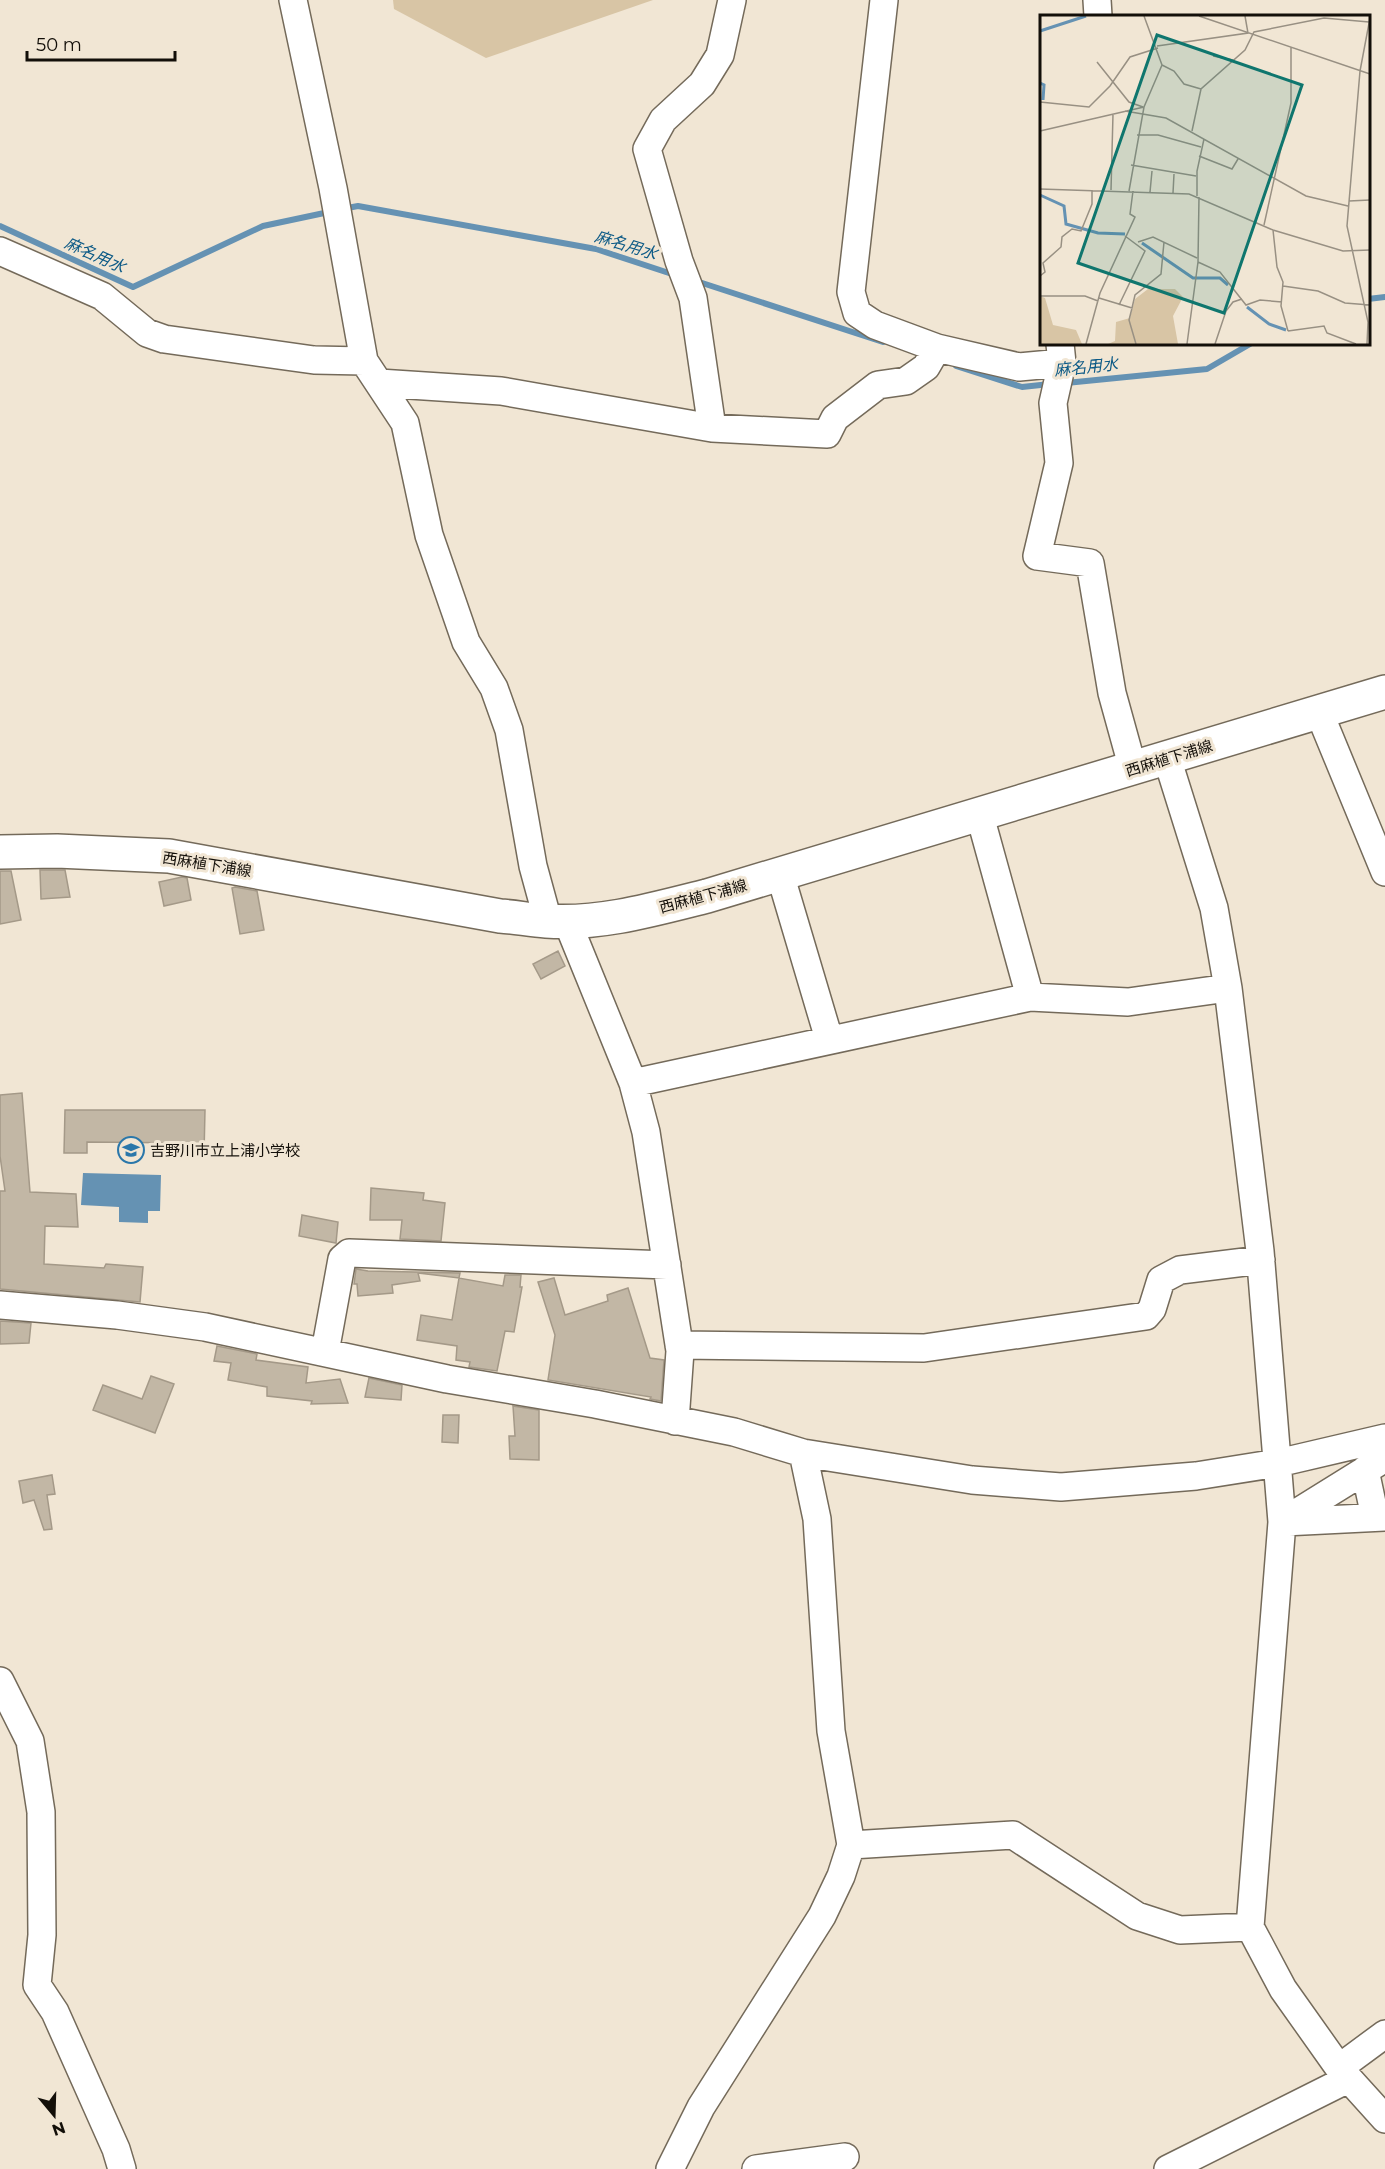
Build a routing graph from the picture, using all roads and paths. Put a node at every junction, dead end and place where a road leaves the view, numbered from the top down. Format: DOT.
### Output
graph roads {
  1 [pos="293,0"];
  2 [pos="732,0"];
  3 [pos="884,0"];
  4 [pos="1097,0"];
  5 [pos="1098,15"];
  6 [pos="0,251"];
  7 [pos="1061,353"];
  8 [pos="932,358"];
  9 [pos="364,361"];
  10 [pos="379,383"];
  11 [pos="712,428"];
  12 [pos="1385,692"];
  13 [pos="1319,712"];
  14 [pos="1167,758"];
  15 [pos="1133,769"];
  16 [pos="980,816"];
  17 [pos="0,852"];
  18 [pos="1385,872"];
  19 [pos="780,874"];
  20 [pos="557,921"];
  21 [pos="1228,988"];
  22 [pos="1030,997"];
  23 [pos="829,1039"];
  24 [pos="633,1083"];
  25 [pos="1261,1260"];
  26 [pos="667,1265"];
  27 [pos="0,1305"];
  28 [pos="679,1345"];
  29 [pos="325,1352"];
  30 [pos="675,1420"];
  31 [pos="1385,1438"];
  32 [pos="804,1453"];
  33 [pos="1278,1463"];
  34 [pos="1375,1464"];
  35 [pos="1380,1517"];
  36 [pos="1282,1522"];
  37 [pos="0,1681"];
  38 [pos="851,1845"];
  39 [pos="1250,1928"];
  40 [pos="1385,2034"];
  41 [pos="1344,2074"];
  42 [pos="1385,2119"];
  43 [pos="845,2157"];
  44 [pos="122,2169"];
  45 [pos="670,2169"];
  46 [pos="756,2169"];
  47 [pos="1168,2169"];
  1 -- 9 [label="street"];
  2 -- 11 [label="street"];
  3 -- 8 [label="street"];
  4 -- 5 [label="street"];
  6 -- 9 [label="street"];
  7 -- 8 [label="street"];
  7 -- 15 [label="street"];
  8 -- 11 [label="street"];
  9 -- 10 [label="street"];
  10 -- 11 [label="street"];
  10 -- 20 [label="street"];
  12 -- 13 [label="main road, 西麻植下浦線"];
  13 -- 14 [label="main road, 西麻植下浦線"];
  13 -- 18 [label="street"];
  14 -- 15 [label="main road, 西麻植下浦線"];
  14 -- 21 [label="street"];
  15 -- 16 [label="main road, 西麻植下浦線"];
  16 -- 19 [label="main road, 西麻植下浦線"];
  16 -- 22 [label="street"];
  17 -- 20 [label="main road, 西麻植下浦線"];
  19 -- 20 [label="main road, 西麻植下浦線"];
  19 -- 23 [label="street"];
  20 -- 24 [label="street"];
  21 -- 22 [label="street"];
  21 -- 25 [label="street"];
  22 -- 23 [label="street"];
  23 -- 24 [label="street"];
  24 -- 26 [label="street"];
  25 -- 28 [label="street"];
  25 -- 33 [label="street"];
  26 -- 28 [label="street"];
  26 -- 29 [label="street"];
  27 -- 29 [label="street"];
  28 -- 30 [label="street"];
  29 -- 30 [label="street"];
  30 -- 32 [label="street"];
  31 -- 33 [label="street"];
  32 -- 33 [label="street"];
  32 -- 38 [label="street"];
  33 -- 36 [label="street"];
  34 -- 35 [label="street"];
  34 -- 36 [label="street"];
  35 -- 36 [label="street"];
  36 -- 39 [label="street"];
  37 -- 44 [label="street"];
  38 -- 39 [label="street"];
  38 -- 45 [label="street"];
  39 -- 41 [label="street"];
  40 -- 41 [label="street"];
  41 -- 42 [label="street"];
  41 -- 47 [label="street"];
  43 -- 46 [label="street"];
}
